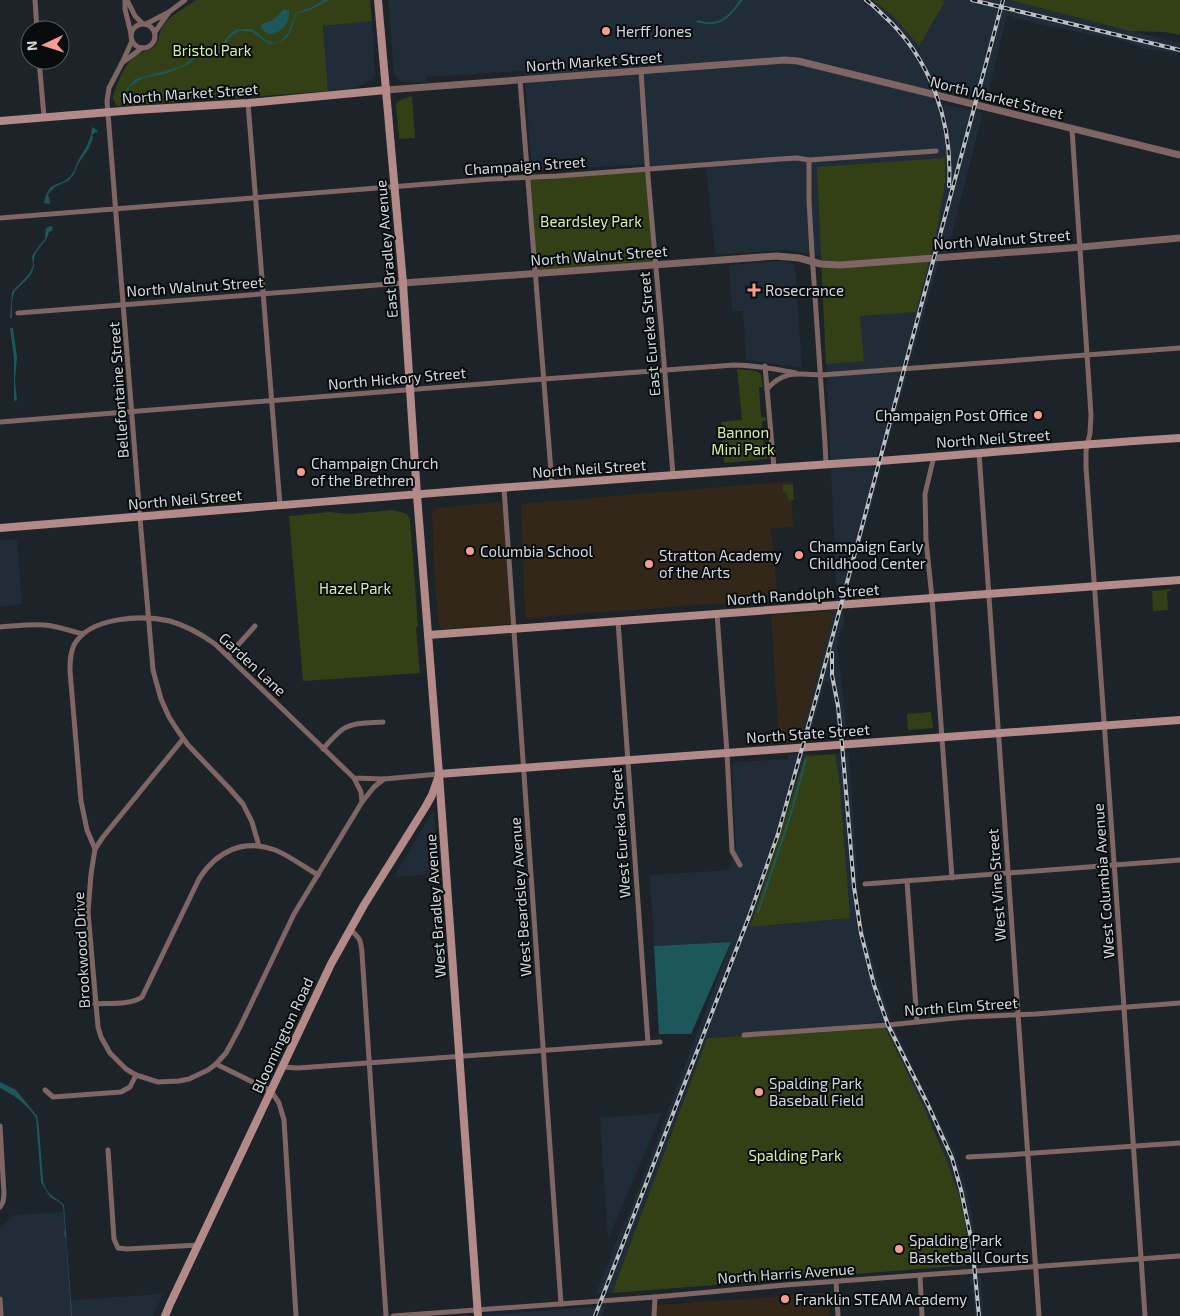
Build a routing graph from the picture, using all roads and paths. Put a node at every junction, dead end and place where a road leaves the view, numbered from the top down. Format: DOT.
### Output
graph roads {
  1 [pos="34,0"];
  2 [pos="126,0"];
  3 [pos="185,0"];
  4 [pos="378,0"];
  5 [pos="169,12"];
  6 [pos="36,20"];
  7 [pos="144,23"];
  8 [pos="155,32"];
  9 [pos="131,34"];
  10 [pos="132,41"];
  11 [pos="142,48"];
  12 [pos="122,63"];
  13 [pos="41,70"];
  14 [pos="641,71"];
  15 [pos="520,80"];
  16 [pos="386,90"];
  17 [pos="248,103"];
  18 [pos="108,112"];
  19 [pos="44,117"];
  20 [pos="0,121"];
  21 [pos="1072,129"];
  22 [pos="936,151"];
  23 [pos="1180,155"];
  24 [pos="809,160"];
  25 [pos="647,169"];
  26 [pos="528,177"];
  27 [pos="394,186"];
  28 [pos="255,198"];
  29 [pos="116,209"];
  30 [pos="0,218"];
  31 [pos="1180,238"];
  32 [pos="1080,247"];
  33 [pos="813,263"];
  34 [pos="655,265"];
  35 [pos="535,274"];
  36 [pos="403,283"];
  37 [pos="263,295"];
  38 [pos="124,305"];
  39 [pos="18,313"];
  40 [pos="1180,348"];
  41 [pos="1087,355"];
  42 [pos="765,366"];
  43 [pos="664,370"];
  44 [pos="796,373"];
  45 [pos="821,375"];
  46 [pos="544,379"];
  47 [pos="768,389"];
  48 [pos="410,390"];
  49 [pos="271,400"];
  50 [pos="132,412"];
  51 [pos="0,422"];
  52 [pos="1180,438"];
  53 [pos="1087,444"];
  54 [pos="979,453"];
  55 [pos="934,456"];
  56 [pos="826,464"];
  57 [pos="774,468"];
  58 [pos="673,475"];
  59 [pos="552,484"];
  60 [pos="504,488"];
  61 [pos="417,495"];
  62 [pos="280,505"];
  63 [pos="140,517"];
  64 [pos="0,528"];
  65 [pos="1180,580"];
  66 [pos="1094,586"];
  67 [pos="990,594"];
  68 [pos="932,598"];
  69 [pos="717,614"];
  70 [pos="148,618"];
  71 [pos="618,622"];
  72 [pos="254,626"];
  73 [pos="0,627"];
  74 [pos="514,629"];
  75 [pos="83,634"];
  76 [pos="428,635"];
  77 [pos="228,656"];
  78 [pos="1180,720"];
  79 [pos="383,722"];
  80 [pos="1104,725"];
  81 [pos="999,733"];
  82 [pos="942,737"];
  83 [pos="183,739"];
  84 [pos="323,749"];
  85 [pos="727,753"];
  86 [pos="628,760"];
  87 [pos="524,768"];
  88 [pos="439,774"];
  89 [pos="354,778"];
  90 [pos="384,779"];
  91 [pos="362,802"];
  92 [pos="259,846"];
  93 [pos="95,849"];
  94 [pos="1180,860"];
  95 [pos="740,865"];
  96 [pos="1114,865"];
  97 [pos="1008,874"];
  98 [pos="318,875"];
  99 [pos="952,878"];
  100 [pos="907,881"];
  101 [pos="865,884"];
  102 [pos="350,930"];
  103 [pos="1180,1003"];
  104 [pos="95,1004"];
  105 [pos="1124,1006"];
  106 [pos="1018,1014"];
  107 [pos="917,1022"];
  108 [pos="744,1036"];
  109 [pos="660,1042"];
  110 [pos="648,1043"];
  111 [pos="543,1050"];
  112 [pos="460,1057"];
  113 [pos="370,1062"];
  114 [pos="216,1064"];
  115 [pos="282,1067"];
  116 [pos="136,1075"];
  117 [pos="45,1090"];
  118 [pos="271,1090"];
  119 [pos="0,1126"];
  120 [pos="1180,1143"];
  121 [pos="1134,1146"];
  122 [pos="108,1150"];
  123 [pos="1028,1153"];
  124 [pos="968,1157"];
  125 [pos="0,1207"];
  126 [pos="198,1245"];
  127 [pos="1180,1256"];
  128 [pos="1141,1259"];
  129 [pos="1036,1267"];
  130 [pos="920,1276"];
  131 [pos="836,1282"];
  132 [pos="655,1297"];
  133 [pos="0,1299"];
  134 [pos="561,1304"];
  135 [pos="478,1313"];
  136 [pos="1,1316"];
  137 [pos="165,1316"];
  138 [pos="296,1316"];
  139 [pos="386,1316"];
  140 [pos="394,1316"];
  141 [pos="654,1316"];
  142 [pos="838,1316"];
  143 [pos="922,1316"];
  144 [pos="1039,1316"];
  145 [pos="1145,1316"];
  1 -- 6 [label="street"];
  2 -- 7 [label="street"];
  2 -- 9 [label="street"];
  3 -- 5 [label="street"];
  4 -- 16 [label="main road, East Bradley Avenue"];
  5 -- 7 [label="street"];
  5 -- 8 [label="street"];
  7 -- 8 [label="street"];
  7 -- 9 [label="street"];
  8 -- 11 [label="street"];
  9 -- 10 [label="street"];
  10 -- 11 [label="street"];
  10 -- 12 [label="street, Bellefontaine Street"];
  11 -- 12 [label="street"];
  12 -- 18 [label="street, Bellefontaine Street"];
  13 -- 19 [label="street"];
  14 -- 15 [label="street, North Market Street"];
  14 -- 21 [label="street, North Market Street"];
  14 -- 25 [label="street, East Eureka Street"];
  15 -- 16 [label="street, North Market Street"];
  15 -- 26 [label="street"];
  16 -- 17 [label="main road, North Market Street"];
  16 -- 27 [label="main road, East Bradley Avenue"];
  17 -- 18 [label="main road, North Market Street"];
  17 -- 28 [label="street"];
  18 -- 19 [label="main road, North Market Street"];
  18 -- 29 [label="street, Bellefontaine Street"];
  19 -- 20 [label="main road, North Market Street"];
  21 -- 23 [label="street, North Market Street"];
  21 -- 32 [label="street, West Columbia Avenue"];
  22 -- 24 [label="street, Champaign Street"];
  24 -- 25 [label="street, Champaign Street"];
  24 -- 33 [label="street"];
  25 -- 26 [label="street, Champaign Street"];
  25 -- 34 [label="street, East Eureka Street"];
  26 -- 27 [label="street, Champaign Street"];
  26 -- 35 [label="street"];
  27 -- 28 [label="street, Champaign Street"];
  27 -- 36 [label="main road, East Bradley Avenue"];
  28 -- 29 [label="street, Champaign Street"];
  28 -- 37 [label="street"];
  29 -- 30 [label="street, Champaign Street"];
  29 -- 38 [label="street, Bellefontaine Street"];
  31 -- 32 [label="street, North Walnut Street"];
  32 -- 33 [label="street, North Walnut Street"];
  32 -- 41 [label="street, West Columbia Avenue"];
  33 -- 34 [label="street, North Walnut Street"];
  33 -- 45 [label="street"];
  34 -- 35 [label="street, North Walnut Street"];
  34 -- 43 [label="street, East Eureka Street"];
  35 -- 36 [label="street, North Walnut Street"];
  35 -- 46 [label="street"];
  36 -- 37 [label="street, North Walnut Street"];
  36 -- 48 [label="main road, East Bradley Avenue"];
  37 -- 38 [label="street, North Walnut Street"];
  37 -- 49 [label="street"];
  38 -- 39 [label="street, North Walnut Street"];
  38 -- 50 [label="street, Bellefontaine Street"];
  40 -- 41 [label="street, North Hickory Street"];
  41 -- 45 [label="street, North Hickory Street"];
  41 -- 53 [label="street, West Columbia Avenue"];
  42 -- 43 [label="street, North Hickory Street"];
  42 -- 44 [label="street, North Hickory Street"];
  42 -- 47 [label="street"];
  43 -- 46 [label="street, North Hickory Street"];
  43 -- 58 [label="street, East Eureka Street"];
  44 -- 45 [label="street, North Hickory Street"];
  44 -- 47 [label="street, North Hickory Street"];
  45 -- 56 [label="street"];
  46 -- 48 [label="street, North Hickory Street"];
  46 -- 59 [label="street"];
  47 -- 57 [label="street"];
  48 -- 49 [label="street, North Hickory Street"];
  48 -- 61 [label="main road, East Bradley Avenue"];
  49 -- 50 [label="street, North Hickory Street"];
  49 -- 62 [label="street"];
  50 -- 51 [label="street, North Hickory Street"];
  50 -- 63 [label="street, Bellefontaine Street"];
  52 -- 53 [label="main road, North Neil Street"];
  53 -- 54 [label="main road, North Neil Street"];
  53 -- 66 [label="street, West Columbia Avenue"];
  54 -- 55 [label="main road, North Neil Street"];
  54 -- 67 [label="street, West Vine Street"];
  55 -- 56 [label="main road, North Neil Street"];
  55 -- 68 [label="street"];
  56 -- 57 [label="main road, North Neil Street"];
  57 -- 58 [label="main road, North Neil Street"];
  58 -- 59 [label="main road, North Neil Street"];
  59 -- 60 [label="main road, North Neil Street"];
  60 -- 61 [label="main road, North Neil Street"];
  60 -- 74 [label="street, West Beardsley Avenue"];
  61 -- 62 [label="main road, North Neil Street"];
  61 -- 76 [label="main road, West Bradley Avenue"];
  62 -- 63 [label="main road, North Neil Street"];
  63 -- 64 [label="main road, North Neil Street"];
  63 -- 70 [label="street, Bellefontaine Street"];
  65 -- 66 [label="main road, North Randolph Street"];
  66 -- 67 [label="main road, North Randolph Street"];
  66 -- 80 [label="street, West Columbia Avenue"];
  67 -- 68 [label="main road, North Randolph Street"];
  67 -- 81 [label="street, West Vine Street"];
  68 -- 69 [label="main road, North Randolph Street"];
  68 -- 82 [label="street"];
  69 -- 71 [label="main road, North Randolph Street"];
  69 -- 85 [label="street"];
  70 -- 75 [label="street, Garden Lane"];
  70 -- 77 [label="street, Garden Lane"];
  70 -- 83 [label="street, Bellefontaine Street"];
  71 -- 74 [label="main road, North Randolph Street"];
  71 -- 86 [label="street, West Eureka Street"];
  72 -- 77 [label="street"];
  73 -- 75 [label="street"];
  74 -- 76 [label="main road, North Randolph Street"];
  74 -- 87 [label="street, West Beardsley Avenue"];
  75 -- 93 [label="street, Brookwood Drive"];
  76 -- 88 [label="main road, West Bradley Avenue"];
  77 -- 84 [label="street, Garden Lane"];
  78 -- 80 [label="main road, North State Street"];
  79 -- 84 [label="street"];
  80 -- 81 [label="main road, North State Street"];
  80 -- 96 [label="street, West Columbia Avenue"];
  81 -- 82 [label="main road, North State Street"];
  81 -- 97 [label="street, West Vine Street"];
  82 -- 85 [label="main road, North State Street"];
  82 -- 99 [label="street"];
  83 -- 92 [label="street, Bellefontaine Street"];
  83 -- 93 [label="street"];
  84 -- 89 [label="street, Garden Lane"];
  85 -- 86 [label="main road, North State Street"];
  85 -- 95 [label="street"];
  86 -- 87 [label="main road, North State Street"];
  86 -- 110 [label="street, West Eureka Street"];
  87 -- 88 [label="main road, North State Street"];
  87 -- 111 [label="street, West Beardsley Avenue"];
  88 -- 90 [label="street"];
  88 -- 102 [label="main road, Bloomington Road"];
  88 -- 112 [label="main road, West Bradley Avenue"];
  89 -- 90 [label="street"];
  89 -- 91 [label="street"];
  90 -- 91 [label="street"];
  91 -- 98 [label="street"];
  92 -- 98 [label="street"];
  92 -- 104 [label="street"];
  93 -- 104 [label="street, Brookwood Drive"];
  94 -- 96 [label="street"];
  96 -- 97 [label="street"];
  96 -- 105 [label="street, West Columbia Avenue"];
  97 -- 99 [label="street"];
  97 -- 106 [label="street, West Vine Street"];
  98 -- 114 [label="street"];
  99 -- 100 [label="street"];
  100 -- 101 [label="street"];
  100 -- 107 [label="street"];
  102 -- 113 [label="street"];
  102 -- 115 [label="main road, Bloomington Road"];
  103 -- 105 [label="street, North Elm Street"];
  104 -- 116 [label="street, Brookwood Drive"];
  105 -- 106 [label="street, North Elm Street"];
  105 -- 121 [label="street, West Columbia Avenue"];
  106 -- 107 [label="street, North Elm Street"];
  106 -- 123 [label="street, West Vine Street"];
  107 -- 108 [label="street, North Elm Street"];
  109 -- 110 [label="street"];
  110 -- 111 [label="street"];
  111 -- 112 [label="street"];
  111 -- 134 [label="street, West Beardsley Avenue"];
  112 -- 113 [label="street"];
  112 -- 135 [label="main road, West Bradley Avenue"];
  113 -- 115 [label="street"];
  113 -- 139 [label="street"];
  114 -- 116 [label="street"];
  114 -- 118 [label="street"];
  115 -- 118 [label="main road, Bloomington Road"];
  116 -- 117 [label="street"];
  118 -- 126 [label="main road, Bloomington Road"];
  118 -- 138 [label="street"];
  119 -- 125 [label="street"];
  120 -- 121 [label="street"];
  121 -- 123 [label="street"];
  121 -- 128 [label="street, West Columbia Avenue"];
  122 -- 126 [label="street"];
  123 -- 124 [label="street"];
  123 -- 129 [label="street, West Vine Street"];
  126 -- 137 [label="main road, Bloomington Road"];
  127 -- 128 [label="street, North Harris Avenue"];
  128 -- 129 [label="street, North Harris Avenue"];
  128 -- 145 [label="street, West Columbia Avenue"];
  129 -- 130 [label="street, North Harris Avenue"];
  129 -- 144 [label="street, West Vine Street"];
  130 -- 131 [label="street, North Harris Avenue"];
  130 -- 143 [label="street"];
  131 -- 132 [label="street, North Harris Avenue"];
  131 -- 142 [label="street"];
  132 -- 134 [label="street, North Harris Avenue"];
  132 -- 141 [label="street"];
  133 -- 136 [label="street"];
  134 -- 135 [label="street, North Harris Avenue"];
  135 -- 140 [label="street, North Harris Avenue"];
}
